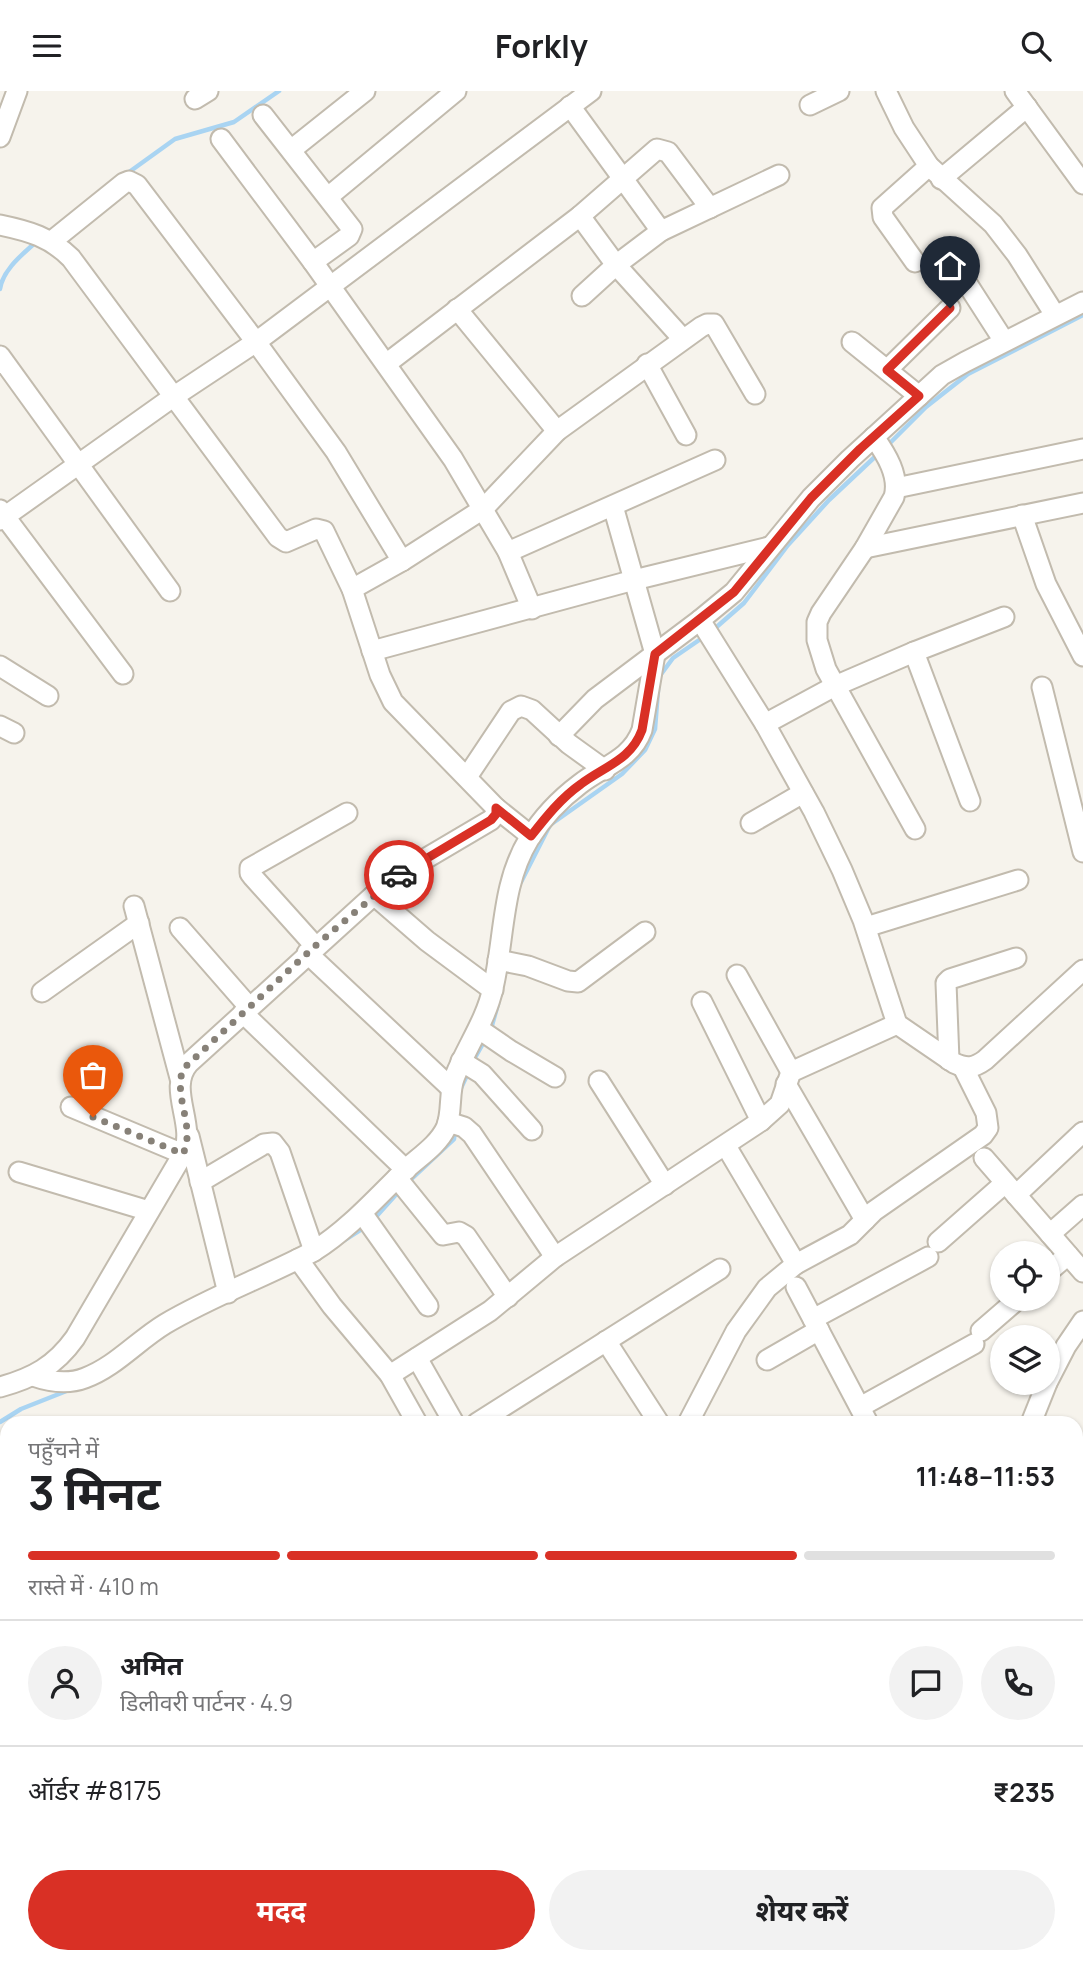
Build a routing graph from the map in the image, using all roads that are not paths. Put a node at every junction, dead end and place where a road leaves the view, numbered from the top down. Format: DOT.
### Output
graph roads {
  1 [pos="365,91"];
  2 [pos="456,91"];
  3 [pos="839,91"];
  4 [pos="886,91"];
  5 [pos="1016,91"];
  6 [pos="10,93"];
  7 [pos="579,97"];
  8 [pos="810,105"];
  9 [pos="1027,107"];
  10 [pos="264,115"];
  11 [pos="0,137"];
  12 [pos="221,139"];
  13 [pos="291,149"];
  14 [pos="935,173"];
  15 [pos="779,175"];
  16 [pos="623,178"];
  17 [pos="1083,184"];
  18 [pos="328,197"];
  19 [pos="710,208"];
  20 [pos="580,216"];
  21 [pos="0,225"];
  22 [pos="661,231"];
  23 [pos="46,238"];
  24 [pos="950,257"];
  25 [pos="313,261"];
  26 [pos="915,261"];
  27 [pos="616,265"];
  28 [pos="331,286"];
  29 [pos="582,296"];
  30 [pos="1083,302"];
  31 [pos="950,308"];
  32 [pos="457,309"];
  33 [pos="1055,316"];
  34 [pos="682,338"];
  35 [pos="1004,341"];
  36 [pos="256,342"];
  37 [pos="852,342"];
  38 [pos="0,356"];
  39 [pos="386,364"];
  40 [pos="647,364"];
  41 [pos="887,370"];
  42 [pos="755,394"];
  43 [pos="919,396"];
  44 [pos="173,397"];
  45 [pos="557,431"];
  46 [pos="686,435"];
  47 [pos="879,445"];
  48 [pos="1083,449"];
  49 [pos="715,460"];
  50 [pos="77,463"];
  51 [pos="896,488"];
  52 [pos="1083,503"];
  53 [pos="613,506"];
  54 [pos="483,509"];
  55 [pos="2,515"];
  56 [pos="1022,515"];
  57 [pos="769,547"];
  58 [pos="864,548"];
  59 [pos="509,552"];
  60 [pos="402,561"];
  61 [pos="634,580"];
  62 [pos="352,589"];
  63 [pos="170,591"];
  64 [pos="532,609"];
  65 [pos="1004,617"];
  66 [pos="706,628"];
  67 [pos="372,651"];
  68 [pos="914,652"];
  69 [pos="655,654"];
  70 [pos="1083,656"];
  71 [pos="0,666"];
  72 [pos="123,674"];
  73 [pos="835,686"];
  74 [pos="1042,687"];
  75 [pos="48,696"];
  76 [pos="765,724"];
  77 [pos="559,736"];
  78 [pos="605,770"];
  79 [pos="467,777"];
  80 [pos="803,793"];
  81 [pos="970,801"];
  82 [pos="496,808"];
  83 [pos="347,813"];
  84 [pos="751,823"];
  85 [pos="915,829"];
  86 [pos="531,836"];
  87 [pos="1083,852"];
  88 [pos="1018,880"];
  89 [pos="374,895"];
  90 [pos="866,927"];
  91 [pos="180,928"];
  92 [pos="645,932"];
  93 [pos="311,950"];
  94 [pos="1016,958"];
  95 [pos="505,961"];
  96 [pos="1083,970"];
  97 [pos="737,975"];
  98 [pos="493,990"];
  99 [pos="42,992"];
  100 [pos="702,1002"];
  101 [pos="246,1010"];
  102 [pos="897,1024"];
  103 [pos="485,1034"];
  104 [pos="956,1063"];
  105 [pos="468,1065"];
  106 [pos="555,1077"];
  107 [pos="180,1078"];
  108 [pos="789,1078"];
  109 [pos="599,1081"];
  110 [pos="451,1089"];
  111 [pos="71,1107"];
  112 [pos="761,1121"];
  113 [pos="453,1123"];
  114 [pos="532,1130"];
  115 [pos="1083,1132"];
  116 [pos="186,1145"];
  117 [pos="726,1146"];
  118 [pos="984,1158"];
  119 [pos="19,1172"];
  120 [pos="402,1180"];
  121 [pos="200,1182"];
  122 [pos="665,1185"];
  123 [pos="1011,1189"];
  124 [pos="1083,1205"];
  125 [pos="149,1212"];
  126 [pos="367,1220"];
  127 [pos="865,1220"];
  128 [pos="1050,1234"];
  129 [pos="1068,1255"];
  130 [pos="555,1257"];
  131 [pos="304,1261"];
  132 [pos="1060,1262"];
  133 [pos="796,1264"];
  134 [pos="720,1269"];
  135 [pos="1083,1272"];
  136 [pos="796,1287"];
  137 [pos="229,1293"];
  138 [pos="508,1297"];
  139 [pos="428,1305"];
  140 [pos="1005,1311"];
  141 [pos="1083,1321"];
  142 [pos="816,1324"];
  143 [pos="606,1341"];
  144 [pos="417,1358"];
  145 [pos="1060,1358"];
  146 [pos="766,1360"];
  147 [pos="390,1375"];
  148 [pos="33,1376"];
  149 [pos="0,1387"];
  150 [pos="1043,1395"];
  151 [pos="864,1415"];
  152 [pos="413,1416"];
  153 [pos="449,1416"];
  154 [pos="492,1416"];
  155 [pos="654,1416"];
  156 [pos="692,1416"];
  157 [pos="1034,1416"];
  1 -- 13 [label="street"];
  2 -- 18 [label="street"];
  3 -- 8 [label="street"];
  4 -- 14 [label="street"];
  5 -- 9 [label="street"];
  6 -- 11 [label="street"];
  7 -- 16 [label="street"];
  7 -- 28 [label="street"];
  9 -- 14 [label="street"];
  9 -- 17 [label="street"];
  10 -- 13 [label="street"];
  12 -- 25 [label="street"];
  13 -- 18 [label="street"];
  14 -- 26 [label="street"];
  14 -- 33 [label="street"];
  15 -- 19 [label="street"];
  16 -- 19 [label="street"];
  16 -- 20 [label="street"];
  16 -- 22 [label="street"];
  18 -- 25 [label="street"];
  19 -- 22 [label="street"];
  20 -- 27 [label="street"];
  20 -- 32 [label="street"];
  21 -- 23 [label="street"];
  22 -- 27 [label="street"];
  23 -- 36 [label="street"];
  23 -- 44 [label="street"];
  24 -- 35 [label="street"];
  25 -- 28 [label="street"];
  27 -- 29 [label="street"];
  27 -- 34 [label="street"];
  28 -- 36 [label="street"];
  28 -- 39 [label="street"];
  30 -- 33 [label="street"];
  31 -- 41 [label="street"];
  32 -- 39 [label="street"];
  32 -- 45 [label="street"];
  33 -- 35 [label="street"];
  34 -- 40 [label="street"];
  34 -- 42 [label="street"];
  35 -- 43 [label="street"];
  36 -- 44 [label="street"];
  36 -- 60 [label="street"];
  37 -- 41 [label="street"];
  38 -- 50 [label="street"];
  39 -- 54 [label="street"];
  40 -- 45 [label="street"];
  40 -- 46 [label="street"];
  41 -- 43 [label="street"];
  43 -- 47 [label="street"];
  44 -- 50 [label="street"];
  44 -- 62 [label="street"];
  45 -- 54 [label="street"];
  47 -- 51 [label="street"];
  47 -- 57 [label="street"];
  48 -- 51 [label="street"];
  49 -- 53 [label="street"];
  50 -- 55 [label="street"];
  50 -- 63 [label="street"];
  51 -- 58 [label="street"];
  52 -- 56 [label="street"];
  53 -- 59 [label="street"];
  53 -- 61 [label="street"];
  54 -- 59 [label="street"];
  54 -- 60 [label="street"];
  55 -- 72 [label="street"];
  56 -- 58 [label="street"];
  56 -- 70 [label="street"];
  57 -- 61 [label="street"];
  57 -- 66 [label="street"];
  58 -- 73 [label="street"];
  59 -- 64 [label="street"];
  60 -- 62 [label="street"];
  61 -- 64 [label="street"];
  61 -- 69 [label="street"];
  62 -- 67 [label="street"];
  64 -- 67 [label="street"];
  65 -- 68 [label="street"];
  66 -- 69 [label="street"];
  66 -- 76 [label="street"];
  67 -- 79 [label="street"];
  68 -- 73 [label="street"];
  68 -- 81 [label="street"];
  69 -- 77 [label="street"];
  69 -- 78 [label="street"];
  71 -- 75 [label="street"];
  73 -- 76 [label="street"];
  73 -- 85 [label="street"];
  74 -- 87 [label="street"];
  76 -- 80 [label="street"];
  77 -- 78 [label="street"];
  77 -- 79 [label="street"];
  78 -- 86 [label="street"];
  79 -- 82 [label="street"];
  80 -- 84 [label="street"];
  80 -- 90 [label="street"];
  82 -- 86 [label="street"];
  82 -- 89 [label="street"];
  83 -- 93 [label="street"];
  86 -- 95 [label="street"];
  88 -- 90 [label="street"];
  89 -- 93 [label="street"];
  89 -- 98 [label="street"];
  90 -- 102 [label="street"];
  91 -- 101 [label="street"];
  92 -- 95 [label="street"];
  93 -- 101 [label="street"];
  93 -- 110 [label="street"];
  94 -- 104 [label="street"];
  95 -- 98 [label="street"];
  96 -- 104 [label="street"];
  97 -- 108 [label="street"];
  98 -- 103 [label="street"];
  99 -- 107 [label="street"];
  100 -- 112 [label="street"];
  101 -- 107 [label="street"];
  101 -- 120 [label="street"];
  102 -- 104 [label="street"];
  102 -- 108 [label="street"];
  103 -- 105 [label="street"];
  103 -- 106 [label="street"];
  104 -- 127 [label="street"];
  105 -- 110 [label="street"];
  105 -- 114 [label="street"];
  107 -- 116 [label="street"];
  108 -- 112 [label="street"];
  108 -- 127 [label="street"];
  109 -- 122 [label="street"];
  110 -- 113 [label="street"];
  111 -- 116 [label="street"];
  112 -- 117 [label="street"];
  113 -- 120 [label="street"];
  113 -- 130 [label="street"];
  115 -- 123 [label="street"];
  116 -- 121 [label="street"];
  116 -- 125 [label="street"];
  117 -- 122 [label="street"];
  117 -- 133 [label="street"];
  118 -- 123 [label="street"];
  119 -- 125 [label="street"];
  120 -- 126 [label="street"];
  120 -- 138 [label="street"];
  121 -- 131 [label="street"];
  121 -- 137 [label="street"];
  122 -- 130 [label="street"];
  123 -- 128 [label="street"];
  123 -- 142 [label="street"];
  124 -- 128 [label="street"];
  125 -- 148 [label="street"];
  126 -- 131 [label="street"];
  126 -- 139 [label="street"];
  127 -- 133 [label="street"];
  128 -- 129 [label="street"];
  129 -- 132 [label="street"];
  129 -- 135 [label="street"];
  130 -- 138 [label="street"];
  131 -- 137 [label="street"];
  131 -- 147 [label="street"];
  133 -- 156 [label="street"];
  134 -- 143 [label="street"];
  136 -- 142 [label="street"];
  137 -- 148 [label="street"];
  138 -- 144 [label="street"];
  140 -- 151 [label="street"];
  141 -- 145 [label="street"];
  142 -- 146 [label="street"];
  142 -- 151 [label="street"];
  143 -- 154 [label="street"];
  143 -- 155 [label="street"];
  144 -- 147 [label="street"];
  144 -- 153 [label="street"];
  147 -- 152 [label="street"];
  148 -- 149 [label="street"];
  150 -- 157 [label="street"];
}
